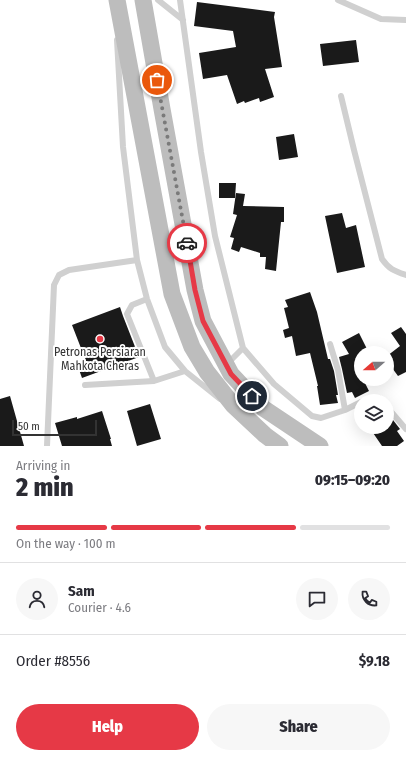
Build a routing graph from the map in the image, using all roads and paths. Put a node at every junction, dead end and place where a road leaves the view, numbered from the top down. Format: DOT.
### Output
graph roads {
  1 [pos="115,0"];
  2 [pos="143,0"];
  3 [pos="158,0"];
  4 [pos="180,0"];
  5 [pos="338,0"];
  6 [pos="183,20"];
  7 [pos="406,20"];
  8 [pos="341,96"];
  9 [pos="162,110"];
  10 [pos="139,120"];
  11 [pos="137,260"];
  12 [pos="406,275"];
  13 [pos="195,290"];
  14 [pos="172,294"];
  15 [pos="147,300"];
  16 [pos="330,344"];
  17 [pos="243,348"];
  18 [pos="226,366"];
  19 [pos="185,372"];
  20 [pos="154,381"];
  21 [pos="85,385"];
  22 [pos="354,406"];
  23 [pos="345,410"];
  24 [pos="394,415"];
  25 [pos="406,429"];
  26 [pos="265,435"];
  27 [pos="47,446"];
  28 [pos="280,446"];
  29 [pos="320,446"];
  1 -- 10 [label="main road"];
  1 -- 11 [label="lane"];
  2 -- 9 [label="main road"];
  3 -- 6 [label="lane"];
  4 -- 6 [label="lane"];
  5 -- 7 [label="lane"];
  6 -- 17 [label="lane"];
  8 -- 12 [label="lane"];
  9 -- 10 [label="main road"];
  9 -- 13 [label="main road"];
  10 -- 14 [label="main road"];
  11 -- 15 [label="lane"];
  11 -- 27 [label="lane"];
  13 -- 14 [label="main road"];
  13 -- 18 [label="main road"];
  14 -- 26 [label="main road"];
  15 -- 19 [label="lane"];
  15 -- 20 [label="lane"];
  16 -- 23 [label="lane"];
  17 -- 18 [label="lane"];
  17 -- 23 [label="lane"];
  18 -- 29 [label="main road"];
  19 -- 20 [label="lane"];
  19 -- 26 [label="lane"];
  20 -- 21 [label="lane"];
  22 -- 23 [label="lane"];
  24 -- 25 [label="lane"];
  26 -- 28 [label="main road"];
}
